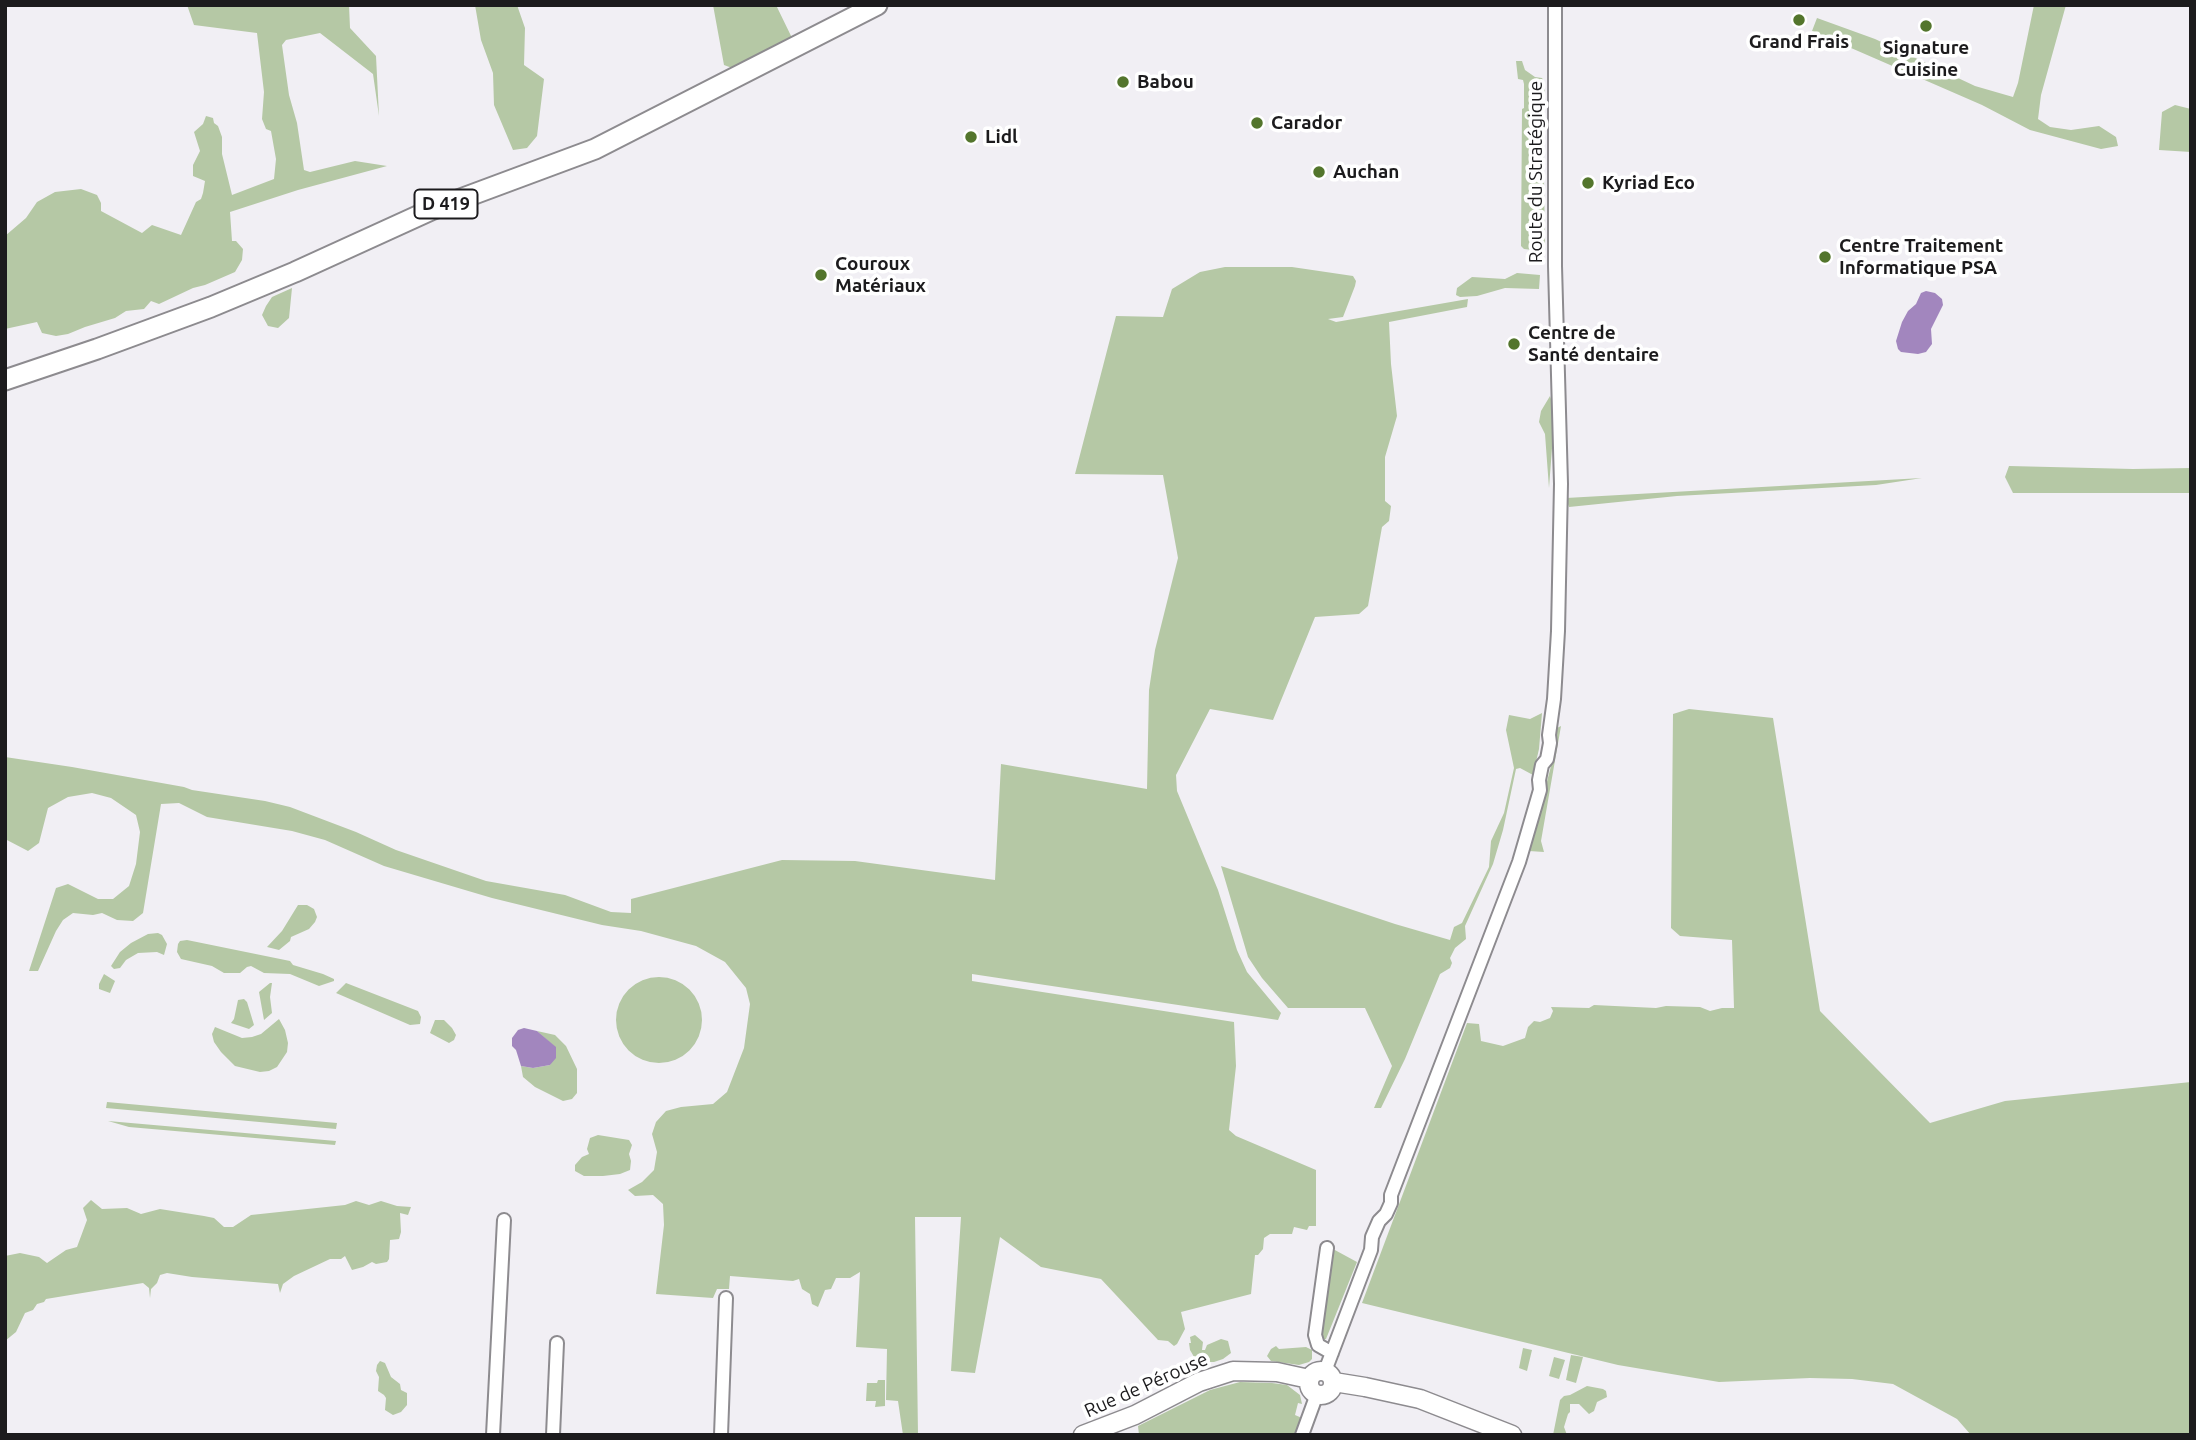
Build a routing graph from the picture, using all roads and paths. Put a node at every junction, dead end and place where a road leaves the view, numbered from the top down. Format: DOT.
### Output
graph roads {
  1 [pos="877,5"];
  2 [pos="1555,5"];
  3 [pos="5,380"];
  4 [pos="505,1220"];
  5 [pos="1327,1248"];
  6 [pos="726,1298"];
  7 [pos="557,1342"];
  8 [pos="1332,1353"];
  9 [pos="1321,1382"];
  10 [pos="1307,1434"];
  11 [pos="493,1435"];
  12 [pos="553,1435"];
  13 [pos="721,1435"];
  14 [pos="1083,1435"];
  15 [pos="1512,1435"];
  1 -- 3 [label="main road, D 419"];
  2 -- 8 [label="street, Route du Stratégique"];
  4 -- 11 [label="street"];
  5 -- 8 [label="street"];
  6 -- 13 [label="street"];
  7 -- 12 [label="street"];
  8 -- 9 [label="street, Route du Stratégique"];
  9 -- 10 [label="street, Route du Stratégique"];
  9 -- 14 [label="street, Rue de Pérouse"];
  9 -- 15 [label="street, Rue de Pérouse"];
}
